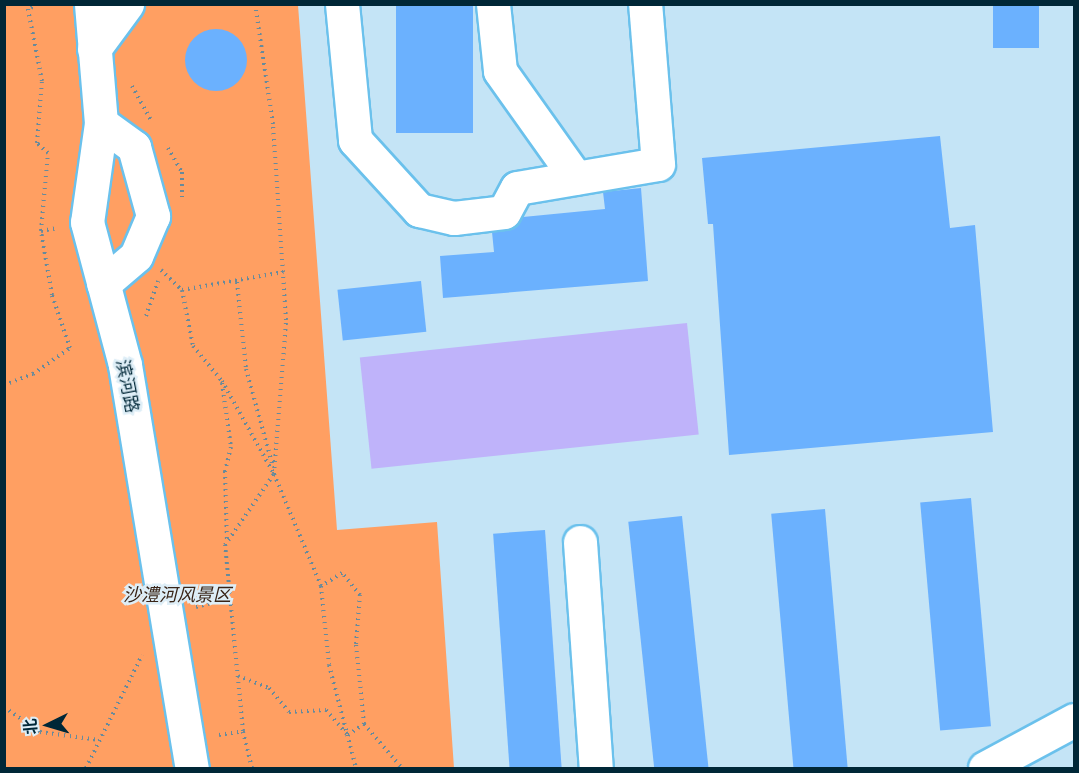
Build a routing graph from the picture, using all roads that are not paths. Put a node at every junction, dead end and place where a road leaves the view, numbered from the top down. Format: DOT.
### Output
graph roads {
  1 [pos="91,4"];
  2 [pos="127,4"];
  3 [pos="342,4"];
  4 [pos="493,4"];
  5 [pos="645,4"];
  6 [pos="94,49"];
  7 [pos="101,123"];
  8 [pos="576,178"];
  9 [pos="103,285"];
  10 [pos="580,542"];
  11 [pos="1074,720"];
  12 [pos="192,768"];
  13 [pos="596,768"];
  14 [pos="985,768"];
  1 -- 6 [label="street, 滨河路"];
  2 -- 6 [label="street"];
  3 -- 8 [label="street"];
  4 -- 8 [label="street"];
  5 -- 8 [label="street"];
  6 -- 7 [label="street, 滨河路"];
  7 -- 9 [label="street, 滨河路"];
  7 -- 9 [label="street"];
  9 -- 12 [label="street, 滨河路"];
  10 -- 13 [label="street"];
  11 -- 14 [label="street"];
}
